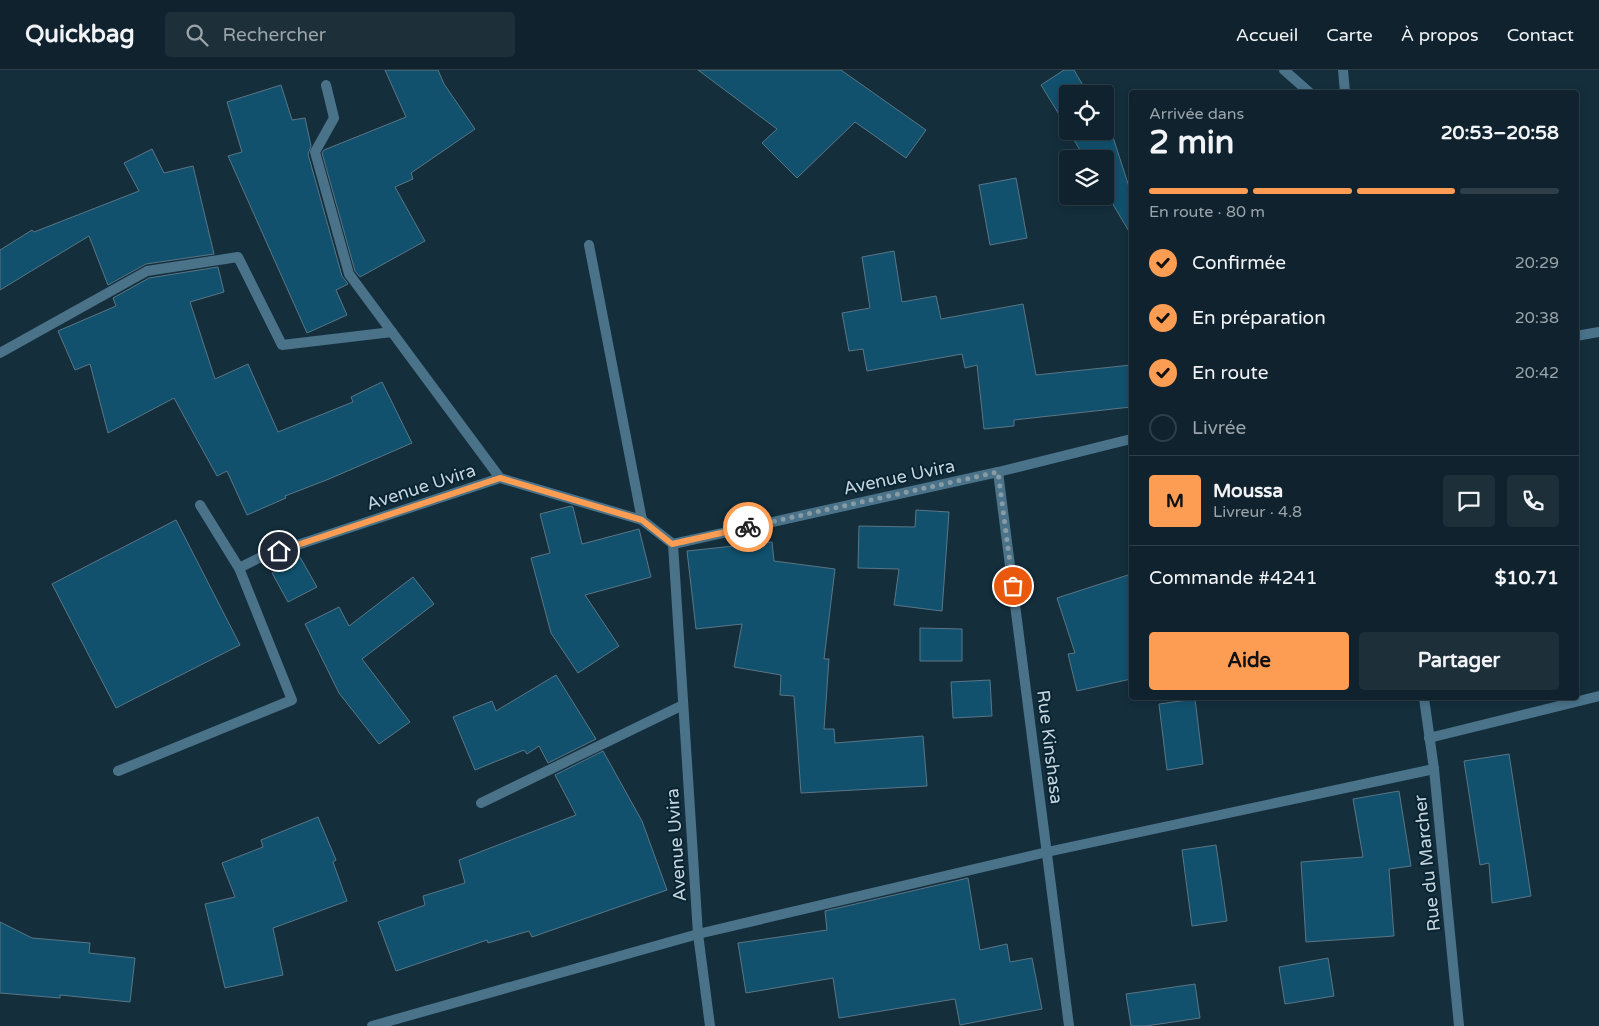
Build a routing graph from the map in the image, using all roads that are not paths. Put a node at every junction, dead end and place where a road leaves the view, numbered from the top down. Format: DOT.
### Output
graph roads {
  1 [pos="1284,70"];
  2 [pos="1343,70"];
  3 [pos="326,86"];
  4 [pos="1307,90"];
  5 [pos="1345,90"];
  6 [pos="589,245"];
  7 [pos="392,332"];
  8 [pos="1599,332"];
  9 [pos="1579,335"];
  10 [pos="0,353"];
  11 [pos="1129,439"];
  12 [pos="998,472"];
  13 [pos="500,478"];
  14 [pos="200,505"];
  15 [pos="642,520"];
  16 [pos="672,544"];
  17 [pos="239,568"];
  18 [pos="1599,696"];
  19 [pos="1424,700"];
  20 [pos="683,705"];
  21 [pos="1429,738"];
  22 [pos="1434,769"];
  23 [pos="118,771"];
  24 [pos="481,803"];
  25 [pos="1047,852"];
  26 [pos="698,934"];
  27 [pos="372,1026"];
  28 [pos="710,1026"];
  29 [pos="1069,1026"];
  30 [pos="1459,1026"];
  1 -- 4 [label="street"];
  2 -- 5 [label="street"];
  3 -- 7 [label="street"];
  6 -- 15 [label="street"];
  7 -- 10 [label="street"];
  7 -- 13 [label="street"];
  8 -- 9 [label="street"];
  11 -- 12 [label="street, Avenue Uvira"];
  12 -- 16 [label="street, Avenue Uvira"];
  12 -- 25 [label="street, Rue Kinshasa"];
  13 -- 15 [label="street, Avenue Uvira"];
  13 -- 17 [label="street, Avenue Uvira"];
  14 -- 17 [label="street"];
  15 -- 16 [label="street, Avenue Uvira"];
  16 -- 20 [label="street, Avenue Uvira"];
  17 -- 23 [label="street"];
  18 -- 21 [label="street"];
  19 -- 21 [label="street, Rue du Marcher"];
  20 -- 24 [label="street"];
  20 -- 26 [label="street, Avenue Uvira"];
  21 -- 22 [label="street, Rue du Marcher"];
  22 -- 25 [label="street"];
  22 -- 30 [label="street, Rue du Marcher"];
  25 -- 26 [label="street"];
  25 -- 29 [label="street, Rue Kinshasa"];
  26 -- 27 [label="street"];
  26 -- 28 [label="street, Avenue Uvira"];
}
